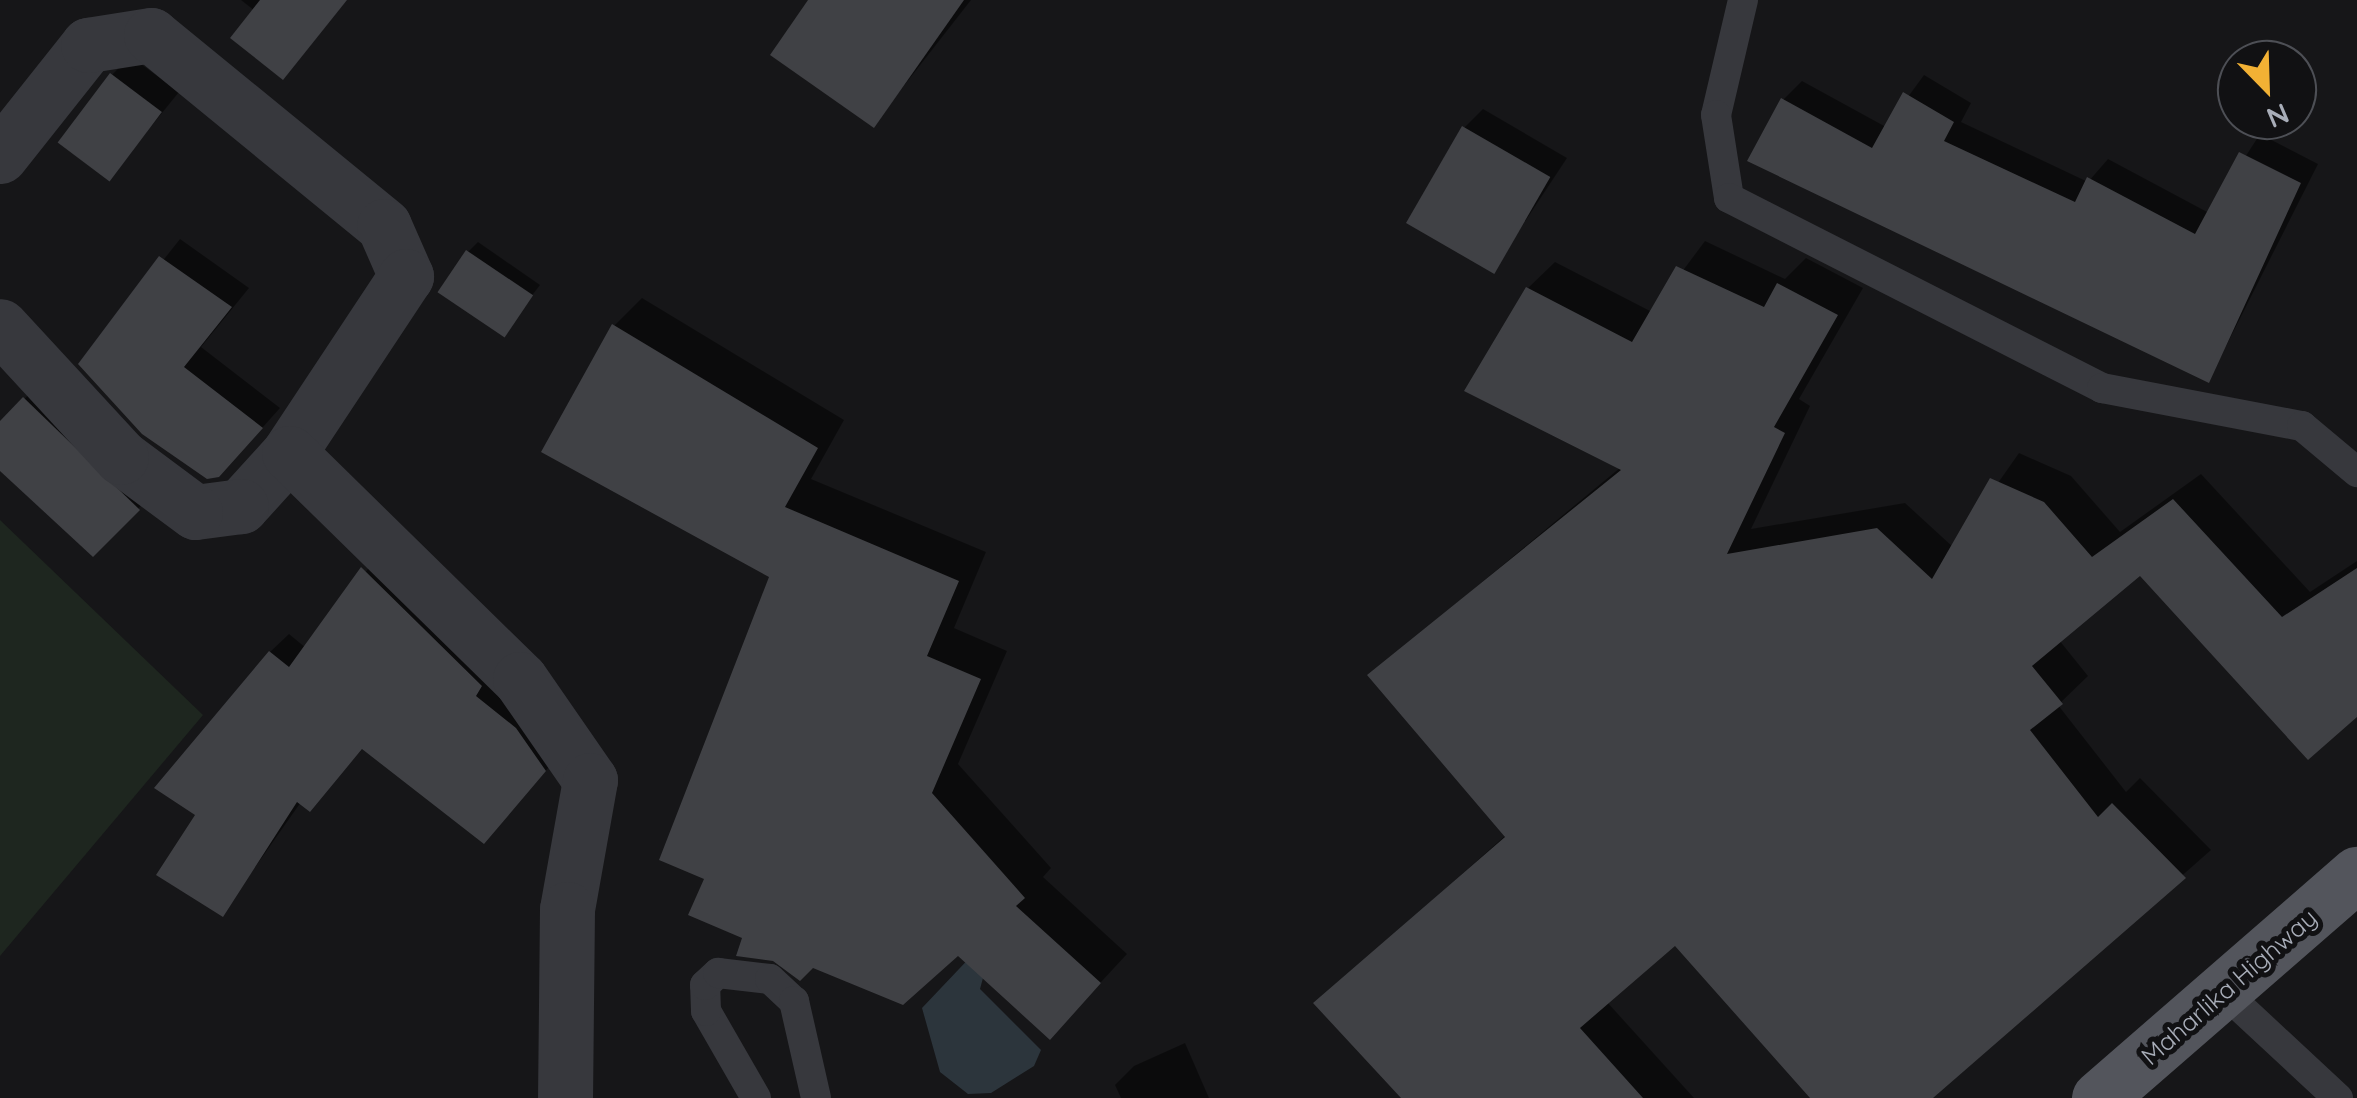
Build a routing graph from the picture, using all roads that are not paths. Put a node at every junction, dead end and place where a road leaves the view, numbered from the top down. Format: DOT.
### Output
graph roads {
  1 [pos="1743,0"];
  2 [pos="0,156"];
  3 [pos="0,326"];
  4 [pos="289,453"];
  5 [pos="2357,472"];
  6 [pos="2357,874"];
  7 [pos="2226,994"];
  8 [pos="565,1098"];
  9 [pos="756,1098"];
  10 [pos="816,1098"];
  11 [pos="2100,1098"];
  12 [pos="2338,1098"];
  1 -- 5 [label="lane"];
  2 -- 4 [label="street"];
  3 -- 4 [label="street"];
  4 -- 8 [label="street"];
  6 -- 7 [label="main road, Maharlika Highway"];
  7 -- 11 [label="main road, Maharlika Highway"];
  7 -- 12 [label="lane"];
  9 -- 10 [label="lane"];
}
